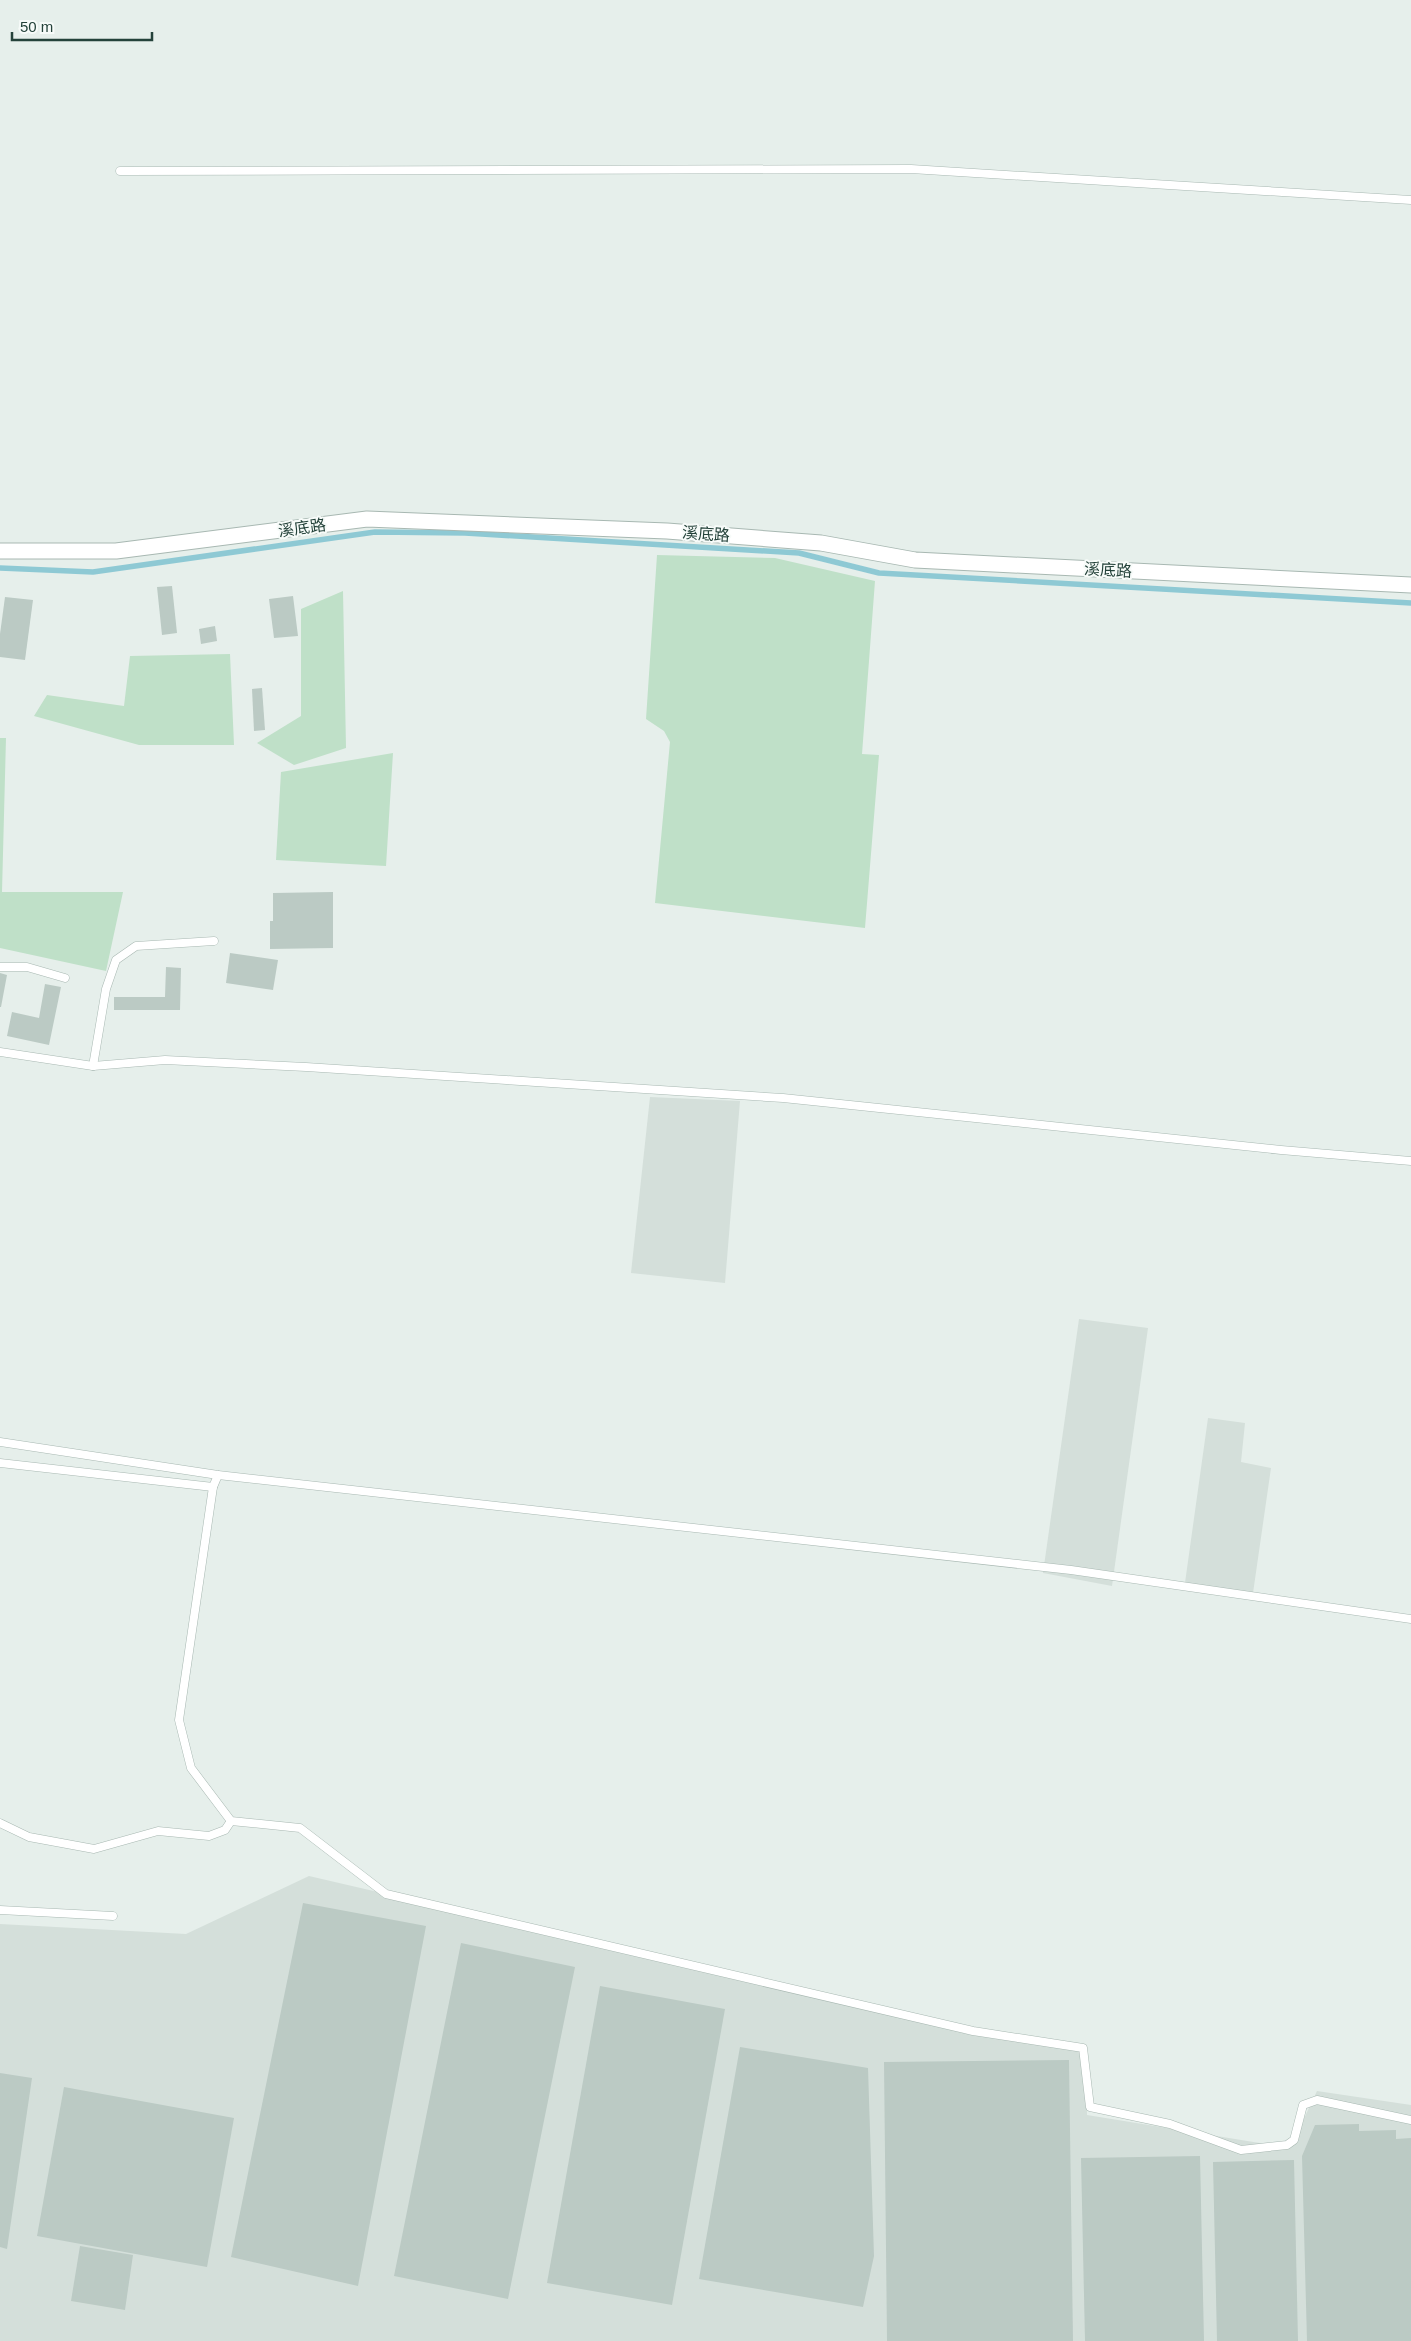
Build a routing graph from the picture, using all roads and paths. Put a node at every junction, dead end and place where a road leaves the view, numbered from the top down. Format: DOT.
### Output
graph roads {
  1 [pos="120,171"];
  2 [pos="1411,200"];
  3 [pos="0,551"];
  4 [pos="1411,585"];
  5 [pos="214,941"];
  6 [pos="0,967"];
  7 [pos="65,978"];
  8 [pos="0,1052"];
  9 [pos="92,1066"];
  10 [pos="1411,1161"];
  11 [pos="0,1442"];
  12 [pos="0,1463"];
  13 [pos="218,1475"];
  14 [pos="213,1488"];
  15 [pos="1411,1619"];
  16 [pos="231,1820"];
  17 [pos="0,1823"];
  18 [pos="0,1910"];
  19 [pos="113,1916"];
  20 [pos="1411,2120"];
  1 -- 2 [label="lane"];
  3 -- 4 [label="street, 溪底路"];
  5 -- 9 [label="lane"];
  6 -- 7 [label="lane"];
  8 -- 9 [label="lane"];
  9 -- 10 [label="lane"];
  11 -- 13 [label="lane"];
  12 -- 14 [label="lane"];
  13 -- 14 [label="lane"];
  13 -- 15 [label="lane"];
  14 -- 16 [label="lane"];
  16 -- 17 [label="lane"];
  16 -- 20 [label="lane"];
  18 -- 19 [label="lane"];
}
